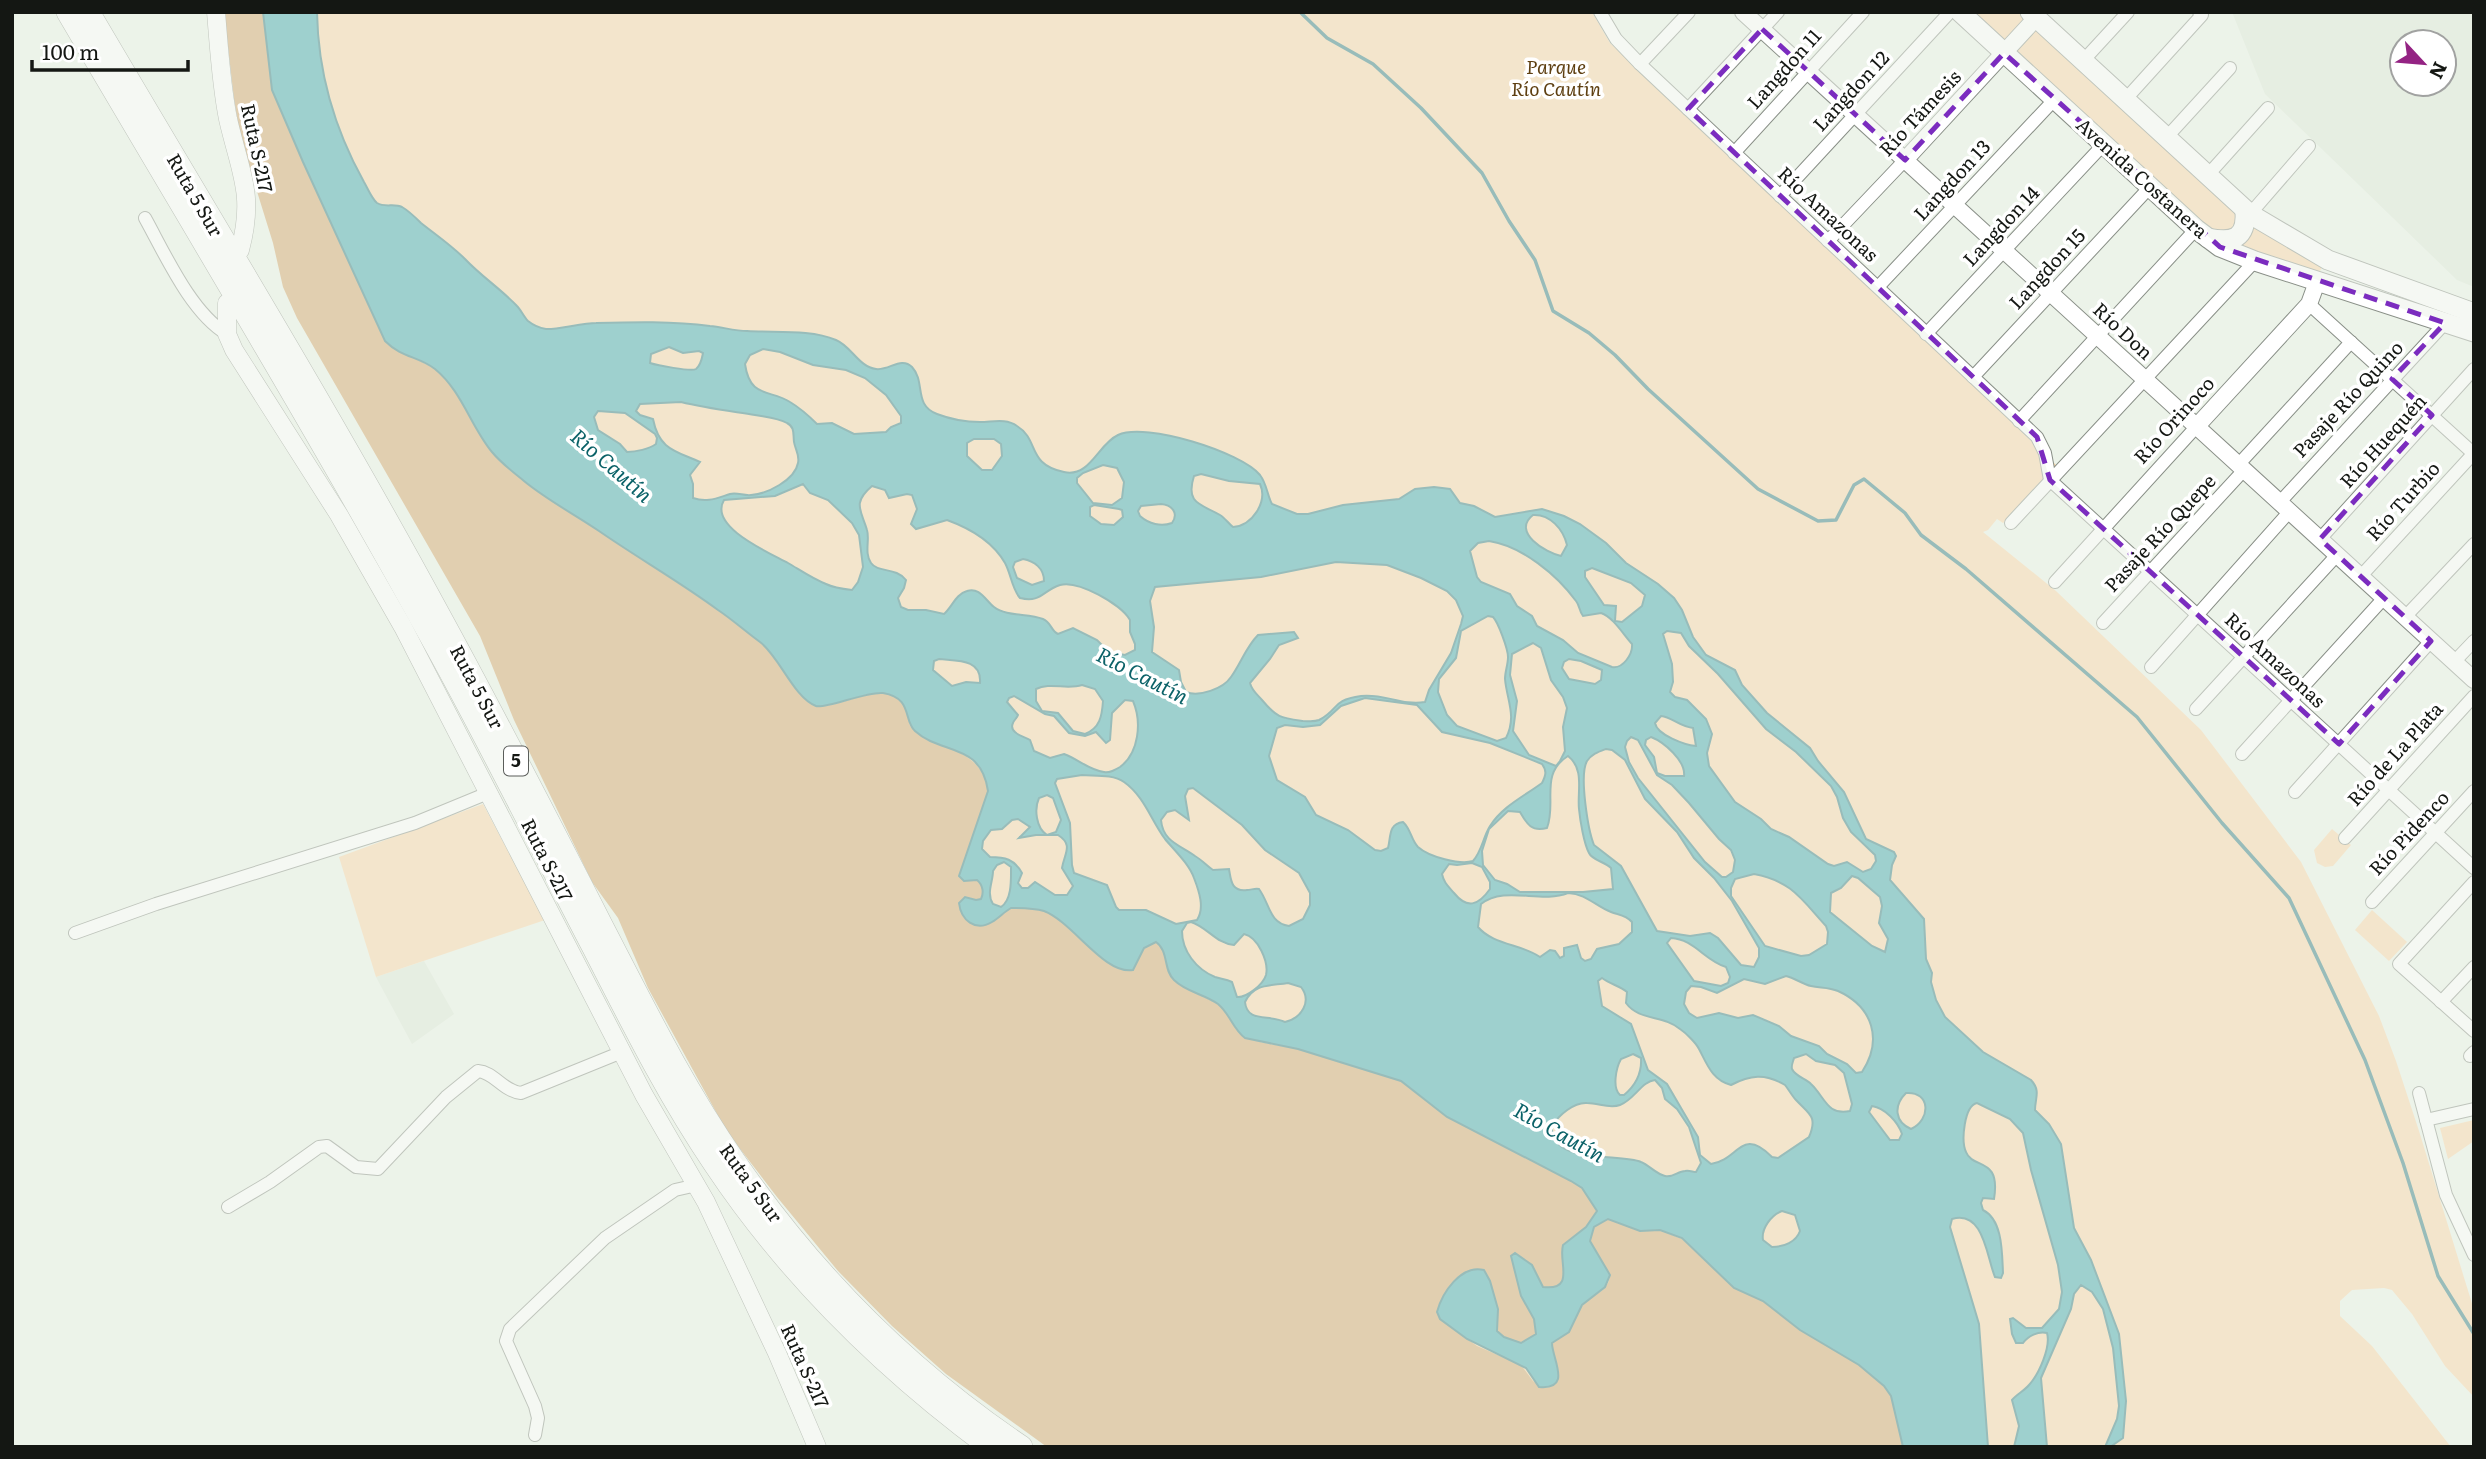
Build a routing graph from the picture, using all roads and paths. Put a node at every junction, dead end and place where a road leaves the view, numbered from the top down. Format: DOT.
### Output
graph roads {
  1 [pos="68,12"];
  2 [pos="88,12"];
  3 [pos="216,12"];
  4 [pos="1600,12"];
  5 [pos="1689,12"];
  6 [pos="1743,12"];
  7 [pos="1778,12"];
  8 [pos="1863,12"];
  9 [pos="1951,12"];
  10 [pos="1960,12"];
  11 [pos="2128,12"];
  12 [pos="2036,14"];
  13 [pos="2201,14"];
  14 [pos="1762,29"];
  15 [pos="2004,53"];
  16 [pos="2082,62"];
  17 [pos="1640,64"];
  18 [pos="2230,68"];
  19 [pos="1808,71"];
  20 [pos="2055,99"];
  21 [pos="2124,100"];
  22 [pos="1688,108"];
  23 [pos="2268,108"];
  24 [pos="1855,115"];
  25 [pos="2166,138"];
  26 [pos="2104,144"];
  27 [pos="2309,146"];
  28 [pos="1734,153"];
  29 [pos="1905,160"];
  30 [pos="2207,176"];
  31 [pos="2150,187"];
  32 [pos="1780,195"];
  33 [pos="1954,206"];
  34 [pos="2248,212"];
  35 [pos="145,218"];
  36 [pos="2202,233"];
  37 [pos="1828,241"];
  38 [pos="240,250"];
  39 [pos="2003,251"];
  40 [pos="2255,261"];
  41 [pos="2317,282"];
  42 [pos="1878,288"];
  43 [pos="2051,294"];
  44 [pos="227,303"];
  45 [pos="2309,304"];
  46 [pos="2474,313"];
  47 [pos="2445,323"];
  48 [pos="2474,332"];
  49 [pos="227,334"];
  50 [pos="1926,334"];
  51 [pos="2098,336"];
  52 [pos="2351,342"];
  53 [pos="2474,369"];
  54 [pos="1973,377"];
  55 [pos="2143,378"];
  56 [pos="2392,379"];
  57 [pos="2432,415"];
  58 [pos="2020,421"];
  59 [pos="2197,426"];
  60 [pos="2474,453"];
  61 [pos="2242,467"];
  62 [pos="2050,480"];
  63 [pos="2285,507"];
  64 [pos="2011,523"];
  65 [pos="2103,529"];
  66 [pos="2320,539"];
  67 [pos="2474,544"];
  68 [pos="2337,555"];
  69 [pos="2151,572"];
  70 [pos="2361,576"];
  71 [pos="2055,582"];
  72 [pos="2384,598"];
  73 [pos="2197,614"];
  74 [pos="2405,617"];
  75 [pos="2104,623"];
  76 [pos="2431,641"];
  77 [pos="2474,641"];
  78 [pos="2244,657"];
  79 [pos="2454,662"];
  80 [pos="2151,667"];
  81 [pos="2474,680"];
  82 [pos="2474,696"];
  83 [pos="2291,700"];
  84 [pos="2196,709"];
  85 [pos="2339,744"];
  86 [pos="2242,754"];
  87 [pos="2389,790"];
  88 [pos="2474,791"];
  89 [pos="2295,792"];
  90 [pos="488,793"];
  91 [pos="2435,832"];
  92 [pos="2345,838"];
  93 [pos="2474,868"];
  94 [pos="2474,882"];
  95 [pos="2372,902"];
  96 [pos="75,933"];
  97 [pos="2474,967"];
  98 [pos="2441,1002"];
  99 [pos="2474,1031"];
  100 [pos="622,1052"];
  101 [pos="2419,1093"];
  102 [pos="2474,1109"];
  103 [pos="2426,1119"];
  104 [pos="697,1185"];
  105 [pos="228,1207"];
  106 [pos="2473,1250"];
  107 [pos="536,1435"];
  108 [pos="817,1447"];
  109 [pos="991,1447"];
  110 [pos="1021,1447"];
  1 -- 109 [label="highway, Ruta 5 Sur / 5"];
  2 -- 110 [label="highway, Ruta 5 Sur / 5"];
  3 -- 38 [label="main road, Ruta S-217"];
  4 -- 17 [label="street, Río Amazonas"];
  5 -- 17 [label="street"];
  6 -- 14 [label="street, Río Don"];
  7 -- 14 [label="street"];
  8 -- 19 [label="street, Langdon 11"];
  9 -- 24 [label="street, Langdon 12"];
  10 -- 15 [label="main road, Avenida Costanera"];
  11 -- 16 [label="street"];
  12 -- 15 [label="street, Río Támesis"];
  12 -- 16 [label="main road"];
  13 -- 21 [label="street"];
  14 -- 19 [label="street, Río Don"];
  14 -- 22 [label="street"];
  15 -- 20 [label="main road, Avenida Costanera"];
  15 -- 29 [label="street, Río Támesis"];
  16 -- 21 [label="main road"];
  17 -- 22 [label="street, Río Amazonas"];
  18 -- 25 [label="street"];
  19 -- 24 [label="street, Río Don"];
  19 -- 28 [label="street, Langdon 11"];
  20 -- 26 [label="main road, Avenida Costanera"];
  20 -- 33 [label="street, Langdon 13"];
  21 -- 25 [label="main road"];
  22 -- 28 [label="street, Río Amazonas"];
  23 -- 30 [label="street"];
  24 -- 29 [label="street, Río Don"];
  24 -- 32 [label="street, Langdon 12"];
  25 -- 30 [label="main road"];
  26 -- 31 [label="main road, Avenida Costanera"];
  26 -- 39 [label="street, Langdon 14"];
  27 -- 34 [label="street"];
  28 -- 32 [label="street, Río Amazonas"];
  29 -- 33 [label="street, Río Don"];
  29 -- 37 [label="street, Río Támesis"];
  30 -- 34 [label="main road"];
  31 -- 36 [label="main road, Avenida Costanera"];
  31 -- 43 [label="street, Langdon 15"];
  32 -- 37 [label="street, Río Amazonas"];
  33 -- 39 [label="street, Río Don"];
  33 -- 42 [label="street, Langdon 13"];
  34 -- 36 [label="main road"];
  34 -- 46 [label="main road"];
  35 -- 49 [label="street"];
  36 -- 40 [label="main road, Avenida Costanera"];
  36 -- 51 [label="street"];
  37 -- 42 [label="street, Río Amazonas"];
  39 -- 43 [label="street, Río Don"];
  39 -- 50 [label="street, Langdon 14"];
  40 -- 41 [label="main road, Avenida Costanera"];
  40 -- 55 [label="street"];
  41 -- 45 [label="street, Río Orinoco"];
  41 -- 47 [label="main road, Avenida Costanera"];
  42 -- 50 [label="street, Río Amazonas"];
  43 -- 51 [label="street, Río Don"];
  43 -- 54 [label="street, Langdon 15"];
  44 -- 49 [label="main road, Ruta S-217"];
  45 -- 52 [label="street"];
  45 -- 59 [label="street, Río Orinoco"];
  47 -- 48 [label="main road, Avenida Costanera"];
  47 -- 56 [label="street, Pasaje Río Quino"];
  49 -- 90 [label="main road, Ruta S-217"];
  50 -- 54 [label="street, Río Amazonas"];
  51 -- 55 [label="street, Río Don"];
  51 -- 58 [label="street"];
  52 -- 56 [label="street"];
  52 -- 61 [label="street, Pasaje Río Quepe"];
  53 -- 57 [label="street, Río Huequén"];
  54 -- 58 [label="street, Río Amazonas"];
  55 -- 59 [label="street, Río Don"];
  55 -- 62 [label="street"];
  56 -- 57 [label="street"];
  56 -- 63 [label="street, Pasaje Río Quino"];
  57 -- 60 [label="street"];
  57 -- 66 [label="street, Río Huequén"];
  58 -- 62 [label="street, Río Amazonas"];
  59 -- 61 [label="street, Río Don"];
  59 -- 65 [label="street, Río Orinoco"];
  60 -- 70 [label="street, Río Turbio"];
  61 -- 63 [label="street, Río Don"];
  61 -- 69 [label="street, Pasaje Río Quepe"];
  62 -- 64 [label="street"];
  62 -- 65 [label="street, Río Amazonas"];
  63 -- 66 [label="street, Río Don"];
  63 -- 73 [label="street, Pasaje Río Quino"];
  65 -- 69 [label="street, Río Amazonas"];
  65 -- 71 [label="street, Río Orinoco"];
  66 -- 68 [label="street, Río Don"];
  67 -- 74 [label="street"];
  68 -- 70 [label="street, Río Don"];
  68 -- 78 [label="street"];
  69 -- 73 [label="street, Río Amazonas"];
  69 -- 75 [label="street, Pasaje Río Quepe"];
  70 -- 72 [label="street, Río Don"];
  72 -- 74 [label="street, Río Don"];
  72 -- 83 [label="street"];
  73 -- 78 [label="street, Río Amazonas"];
  73 -- 80 [label="street, Pasaje Río Quino"];
  74 -- 76 [label="street, Río Don"];
  76 -- 79 [label="street, Río Don"];
  76 -- 85 [label="street"];
  77 -- 79 [label="street"];
  78 -- 83 [label="street, Río Amazonas"];
  78 -- 84 [label="street"];
  79 -- 81 [label="street, Río Don"];
  82 -- 87 [label="street, Río de La Plata"];
  83 -- 85 [label="street, Río Amazonas"];
  83 -- 86 [label="street"];
  85 -- 87 [label="street, Río Amazonas"];
  85 -- 89 [label="street"];
  87 -- 91 [label="street, Río Amazonas"];
  87 -- 92 [label="street, Río de La Plata"];
  88 -- 91 [label="street, Río Pidenco"];
  90 -- 96 [label="street"];
  90 -- 100 [label="main road, Ruta S-217"];
  91 -- 93 [label="street, Río Amazonas"];
  91 -- 95 [label="street, Río Pidenco"];
  94 -- 98 [label="street"];
  97 -- 98 [label="street"];
  98 -- 99 [label="street"];
  100 -- 104 [label="main road, Ruta S-217"];
  100 -- 105 [label="street"];
  101 -- 103 [label="street"];
  102 -- 103 [label="street"];
  103 -- 106 [label="street"];
  104 -- 107 [label="street"];
  104 -- 108 [label="main road, Ruta S-217"];
}
